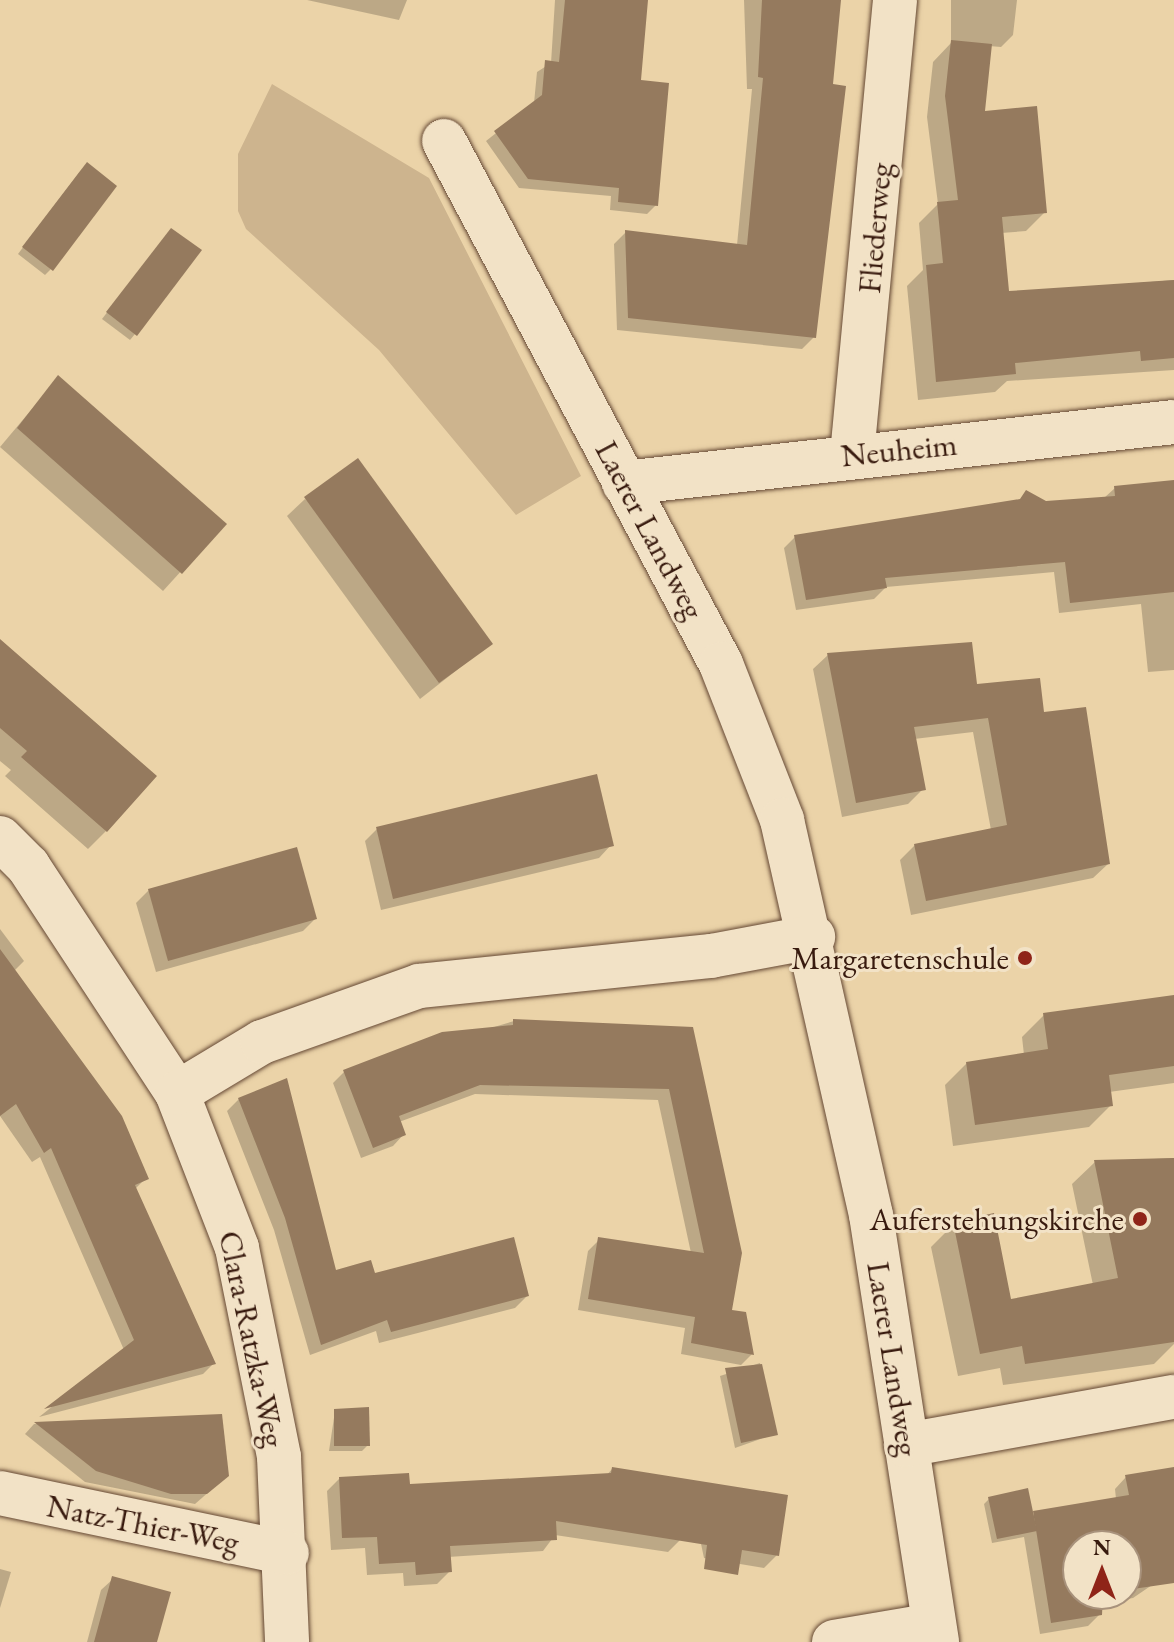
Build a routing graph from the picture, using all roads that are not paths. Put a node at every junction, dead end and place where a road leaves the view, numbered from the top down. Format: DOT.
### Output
graph roads {
  1 [pos="895,0"];
  2 [pos="444,141"];
  3 [pos="1174,422"];
  4 [pos="852,455"];
  5 [pos="624,483"];
  6 [pos="0,838"];
  7 [pos="813,937"];
  8 [pos="177,1093"];
  9 [pos="1174,1397"];
  10 [pos="906,1445"];
  11 [pos="0,1493"];
  12 [pos="287,1553"];
  13 [pos="935,1633"];
  14 [pos="287,1642"];
  15 [pos="834,1642"];
  1 -- 4 [label="street, Fliederweg"];
  2 -- 5 [label="street, Laerer Landweg"];
  3 -- 4 [label="street, Neuheim"];
  4 -- 5 [label="street, Neuheim"];
  5 -- 7 [label="street, Laerer Landweg"];
  6 -- 8 [label="street, Clara-Ratzka-Weg"];
  7 -- 8 [label="street"];
  7 -- 10 [label="street, Laerer Landweg"];
  8 -- 12 [label="street, Clara-Ratzka-Weg"];
  9 -- 10 [label="street"];
  10 -- 13 [label="street, Laerer Landweg"];
  11 -- 12 [label="street, Natz-Thier-Weg"];
  12 -- 14 [label="street, Clara-Ratzka-Weg"];
  13 -- 15 [label="street"];
}
